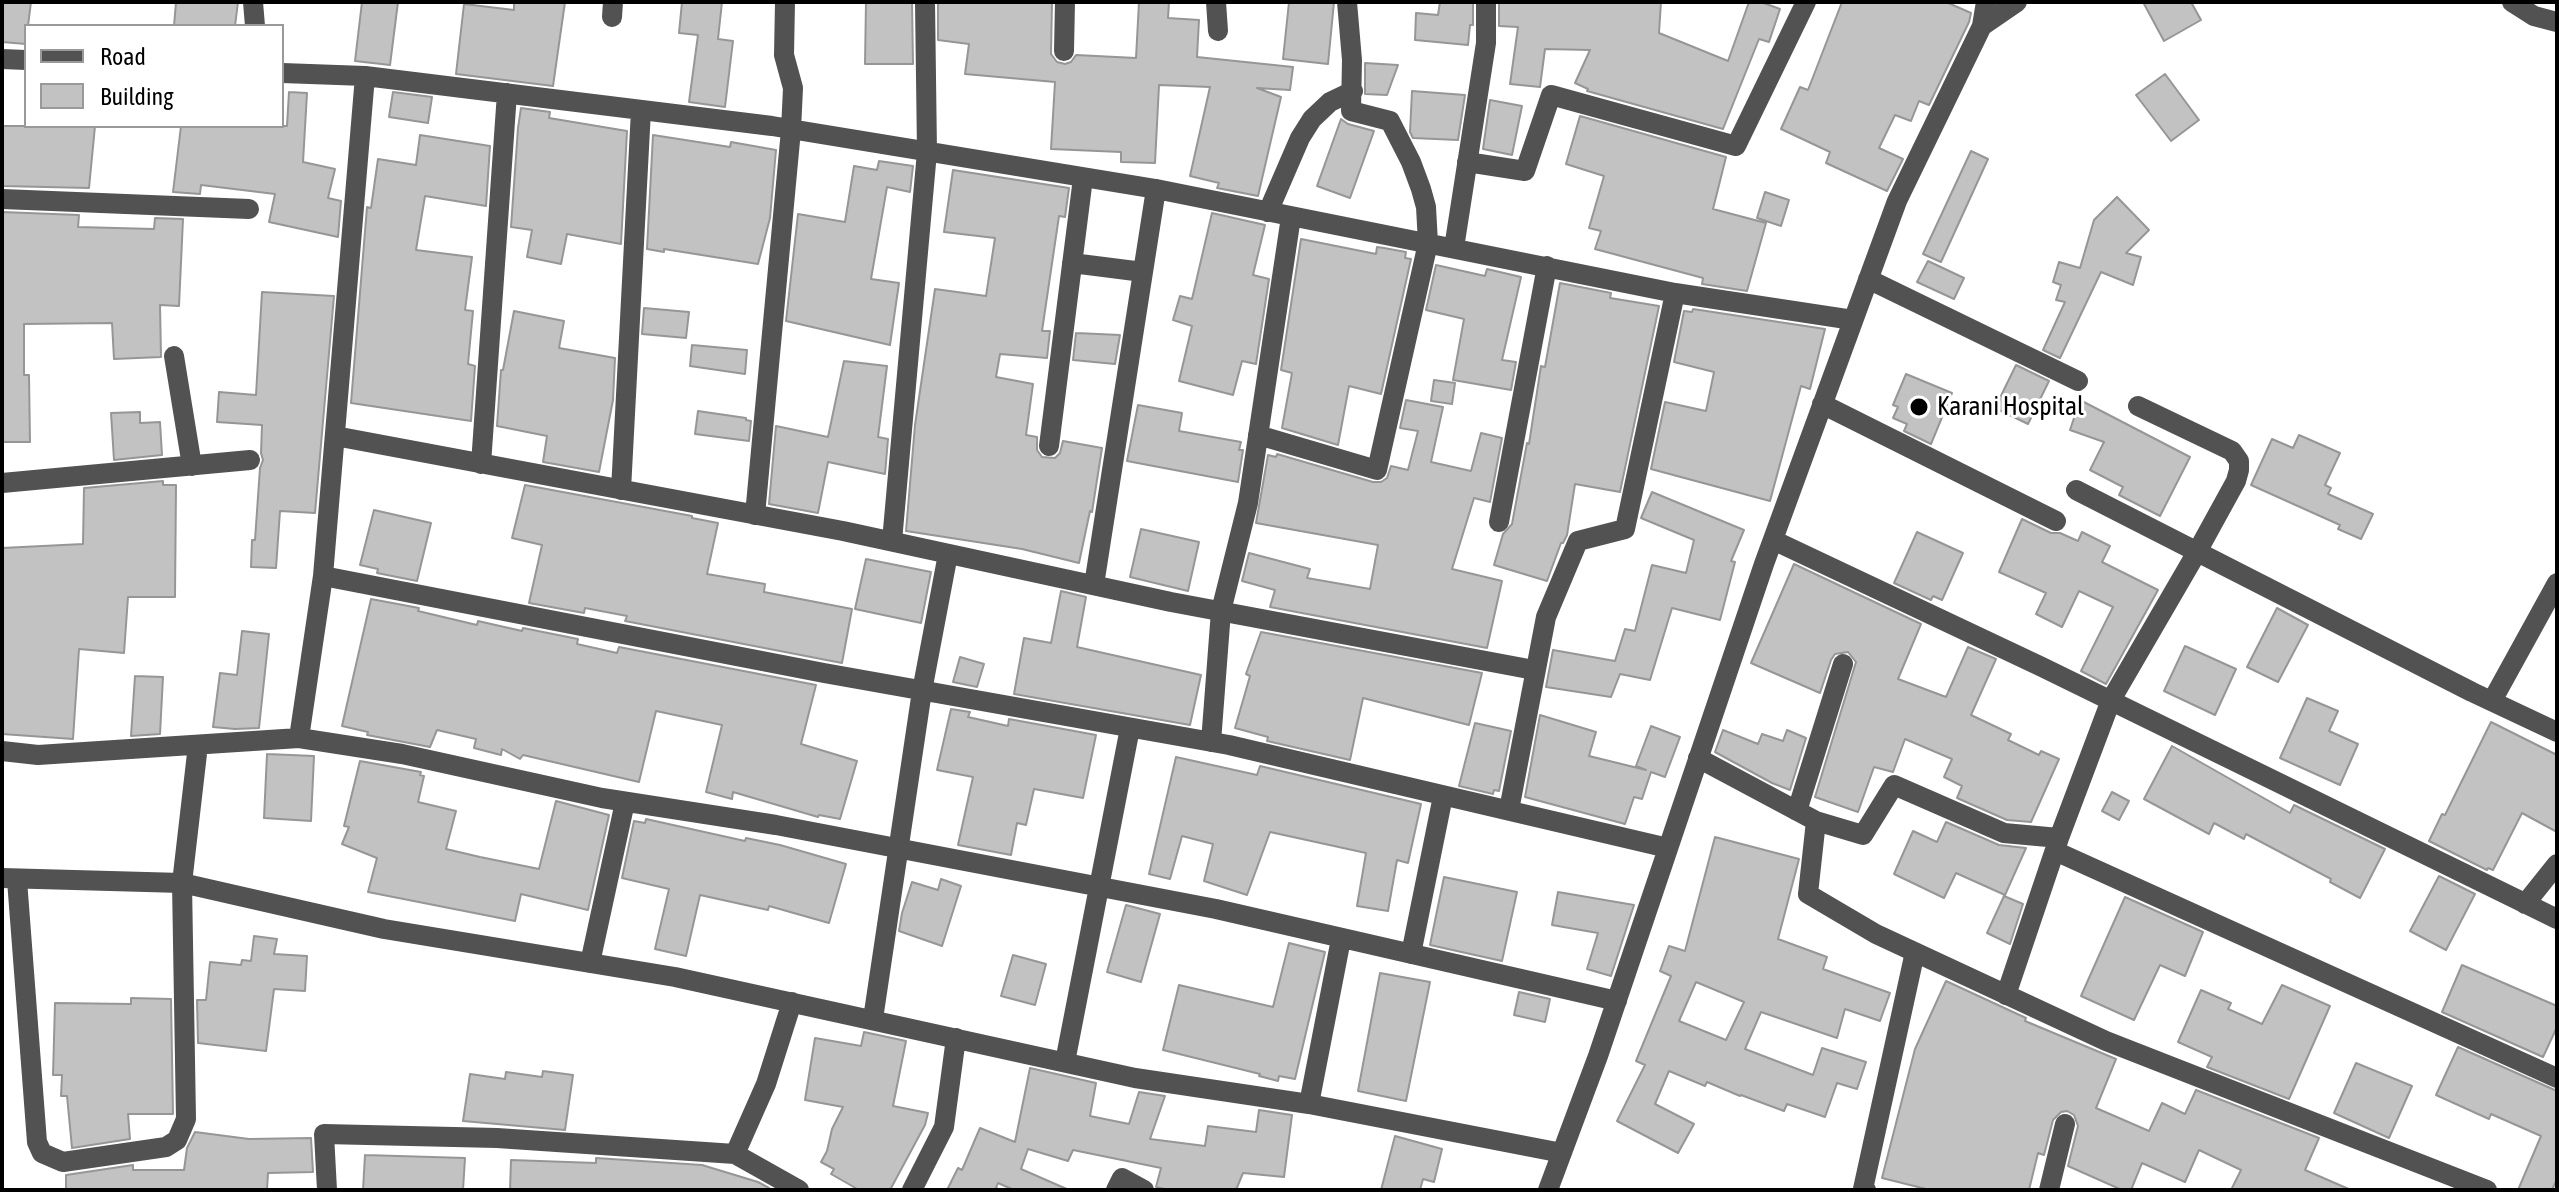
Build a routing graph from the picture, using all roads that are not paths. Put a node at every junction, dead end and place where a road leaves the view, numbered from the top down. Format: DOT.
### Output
graph roads {
  1 [pos="253,2"];
  2 [pos="785,2"];
  3 [pos="925,2"];
  4 [pos="1065,2"];
  5 [pos="1216,2"];
  6 [pos="1347,2"];
  7 [pos="1486,2"];
  8 [pos="1986,2"];
  9 [pos="2017,2"];
  10 [pos="2512,2"];
  11 [pos="1800,3"];
  12 [pos="2557,22"];
  13 [pos="255,24"];
  14 [pos="1982,26"];
  15 [pos="1218,31"];
  16 [pos="1064,51"];
  17 [pos="2,59"];
  18 [pos="24,60"];
  19 [pos="284,73"];
  20 [pos="365,76"];
  21 [pos="1353,91"];
  22 [pos="507,93"];
  23 [pos="641,110"];
  24 [pos="791,130"];
  25 [pos="927,152"];
  26 [pos="1467,162"];
  27 [pos="1083,178"];
  28 [pos="1156,189"];
  29 [pos="2,199"];
  30 [pos="249,209"];
  31 [pos="1268,212"];
  32 [pos="1291,217"];
  33 [pos="1428,243"];
  34 [pos="1454,248"];
  35 [pos="1072,263"];
  36 [pos="1547,266"];
  37 [pos="1143,272"];
  38 [pos="1868,279"];
  39 [pos="1675,293"];
  40 [pos="1853,320"];
  41 [pos="174,356"];
  42 [pos="2078,381"];
  43 [pos="1822,404"];
  44 [pos="2138,406"];
  45 [pos="1258,435"];
  46 [pos="335,436"];
  47 [pos="1049,446"];
  48 [pos="250,460"];
  49 [pos="481,464"];
  50 [pos="192,466"];
  51 [pos="2,483"];
  52 [pos="621,490"];
  53 [pos="2076,490"];
  54 [pos="755,515"];
  55 [pos="2056,521"];
  56 [pos="1499,522"];
  57 [pos="1773,540"];
  58 [pos="892,541"];
  59 [pos="2197,552"];
  60 [pos="948,554"];
  61 [pos="323,576"];
  62 [pos="2557,583"];
  63 [pos="1094,585"];
  64 [pos="1221,611"];
  65 [pos="1843,664"];
  66 [pos="1534,670"];
  67 [pos="922,691"];
  68 [pos="2111,700"];
  69 [pos="2492,701"];
  70 [pos="1130,728"];
  71 [pos="2557,732"];
  72 [pos="299,738"];
  73 [pos="1211,742"];
  74 [pos="198,745"];
  75 [pos="2,751"];
  76 [pos="1698,758"];
  77 [pos="1443,796"];
  78 [pos="625,802"];
  79 [pos="1509,810"];
  80 [pos="1797,811"];
  81 [pos="1816,821"];
  82 [pos="2057,844"];
  83 [pos="897,848"];
  84 [pos="1668,848"];
  85 [pos="2557,864"];
  86 [pos="9,879"];
  87 [pos="182,883"];
  88 [pos="1100,887"];
  89 [pos="2525,904"];
  90 [pos="2557,919"];
  91 [pos="1341,939"];
  92 [pos="1915,952"];
  93 [pos="1411,954"];
  94 [pos="590,963"];
  95 [pos="2006,995"];
  96 [pos="1617,1001"];
  97 [pos="792,1002"];
  98 [pos="873,1019"];
  99 [pos="956,1038"];
  100 [pos="1065,1062"];
  101 [pos="2557,1078"];
  102 [pos="1309,1104"];
  103 [pos="2065,1124"];
  104 [pos="1562,1153"];
  105 [pos="735,1154"];
  106 [pos="327,1190"];
  107 [pos="799,1190"];
  108 [pos="912,1190"];
  109 [pos="1116,1190"];
  110 [pos="1144,1190"];
  111 [pos="1548,1190"];
  112 [pos="1866,1190"];
  113 [pos="2049,1190"];
  114 [pos="2487,1190"];
  1 -- 13 [label="street"];
  2 -- 24 [label="street"];
  3 -- 25 [label="street"];
  4 -- 16 [label="street"];
  5 -- 15 [label="street"];
  6 -- 21 [label="street"];
  7 -- 26 [label="street"];
  8 -- 14 [label="street"];
  9 -- 14 [label="street"];
  10 -- 12 [label="street"];
  11 -- 26 [label="street"];
  14 -- 38 [label="street"];
  17 -- 18 [label="street"];
  19 -- 20 [label="street"];
  20 -- 22 [label="street"];
  20 -- 46 [label="street"];
  21 -- 31 [label="street"];
  21 -- 33 [label="street"];
  22 -- 23 [label="street"];
  22 -- 49 [label="street"];
  23 -- 24 [label="street"];
  23 -- 52 [label="street"];
  24 -- 25 [label="street"];
  24 -- 54 [label="street"];
  25 -- 27 [label="street"];
  25 -- 58 [label="street"];
  26 -- 34 [label="street"];
  27 -- 28 [label="street"];
  27 -- 35 [label="street"];
  28 -- 31 [label="street"];
  28 -- 37 [label="street"];
  29 -- 30 [label="street"];
  31 -- 32 [label="street"];
  32 -- 33 [label="street"];
  32 -- 45 [label="street"];
  33 -- 34 [label="street"];
  33 -- 45 [label="street"];
  34 -- 36 [label="street"];
  35 -- 37 [label="street"];
  35 -- 47 [label="street"];
  36 -- 39 [label="street"];
  36 -- 56 [label="street"];
  37 -- 63 [label="street"];
  38 -- 40 [label="street"];
  38 -- 42 [label="street"];
  39 -- 40 [label="street"];
  39 -- 66 [label="street"];
  40 -- 43 [label="street"];
  41 -- 50 [label="street"];
  43 -- 55 [label="street"];
  43 -- 57 [label="street"];
  44 -- 59 [label="street"];
  45 -- 64 [label="street"];
  46 -- 49 [label="street"];
  46 -- 61 [label="street"];
  48 -- 50 [label="street"];
  49 -- 52 [label="street"];
  50 -- 51 [label="street"];
  52 -- 54 [label="street"];
  53 -- 59 [label="street"];
  54 -- 58 [label="street"];
  57 -- 68 [label="street"];
  57 -- 76 [label="street"];
  58 -- 60 [label="street"];
  59 -- 68 [label="street"];
  59 -- 69 [label="street"];
  60 -- 63 [label="street"];
  60 -- 67 [label="street"];
  61 -- 67 [label="street"];
  61 -- 72 [label="street"];
  62 -- 69 [label="street"];
  63 -- 64 [label="street"];
  64 -- 66 [label="street"];
  64 -- 73 [label="street"];
  65 -- 80 [label="street"];
  66 -- 79 [label="street"];
  67 -- 70 [label="street"];
  67 -- 83 [label="street"];
  68 -- 82 [label="street"];
  68 -- 89 [label="street"];
  69 -- 71 [label="street"];
  70 -- 73 [label="street"];
  70 -- 88 [label="street"];
  72 -- 74 [label="street"];
  72 -- 78 [label="street"];
  73 -- 77 [label="street"];
  74 -- 75 [label="street"];
  74 -- 87 [label="street"];
  76 -- 80 [label="street"];
  76 -- 84 [label="street"];
  77 -- 79 [label="street"];
  77 -- 93 [label="street"];
  78 -- 83 [label="street"];
  78 -- 94 [label="street"];
  79 -- 84 [label="street"];
  80 -- 81 [label="street"];
  81 -- 82 [label="street"];
  81 -- 92 [label="street"];
  82 -- 95 [label="street"];
  82 -- 101 [label="street"];
  83 -- 88 [label="street"];
  83 -- 98 [label="street"];
  84 -- 96 [label="street"];
  85 -- 89 [label="street"];
  86 -- 87 [label="street"];
  86 -- 87 [label="street"];
  87 -- 94 [label="street"];
  88 -- 91 [label="street"];
  88 -- 100 [label="street"];
  89 -- 90 [label="street"];
  91 -- 93 [label="street"];
  91 -- 102 [label="street"];
  92 -- 95 [label="street"];
  92 -- 112 [label="street"];
  93 -- 96 [label="street"];
  94 -- 97 [label="street"];
  95 -- 114 [label="street"];
  96 -- 104 [label="street"];
  97 -- 98 [label="street"];
  97 -- 105 [label="street"];
  98 -- 99 [label="street"];
  99 -- 100 [label="street"];
  99 -- 108 [label="street"];
  100 -- 102 [label="street"];
  102 -- 104 [label="street"];
  103 -- 113 [label="street"];
  104 -- 111 [label="street"];
  105 -- 106 [label="street"];
  105 -- 107 [label="street"];
  109 -- 110 [label="street"];
}
